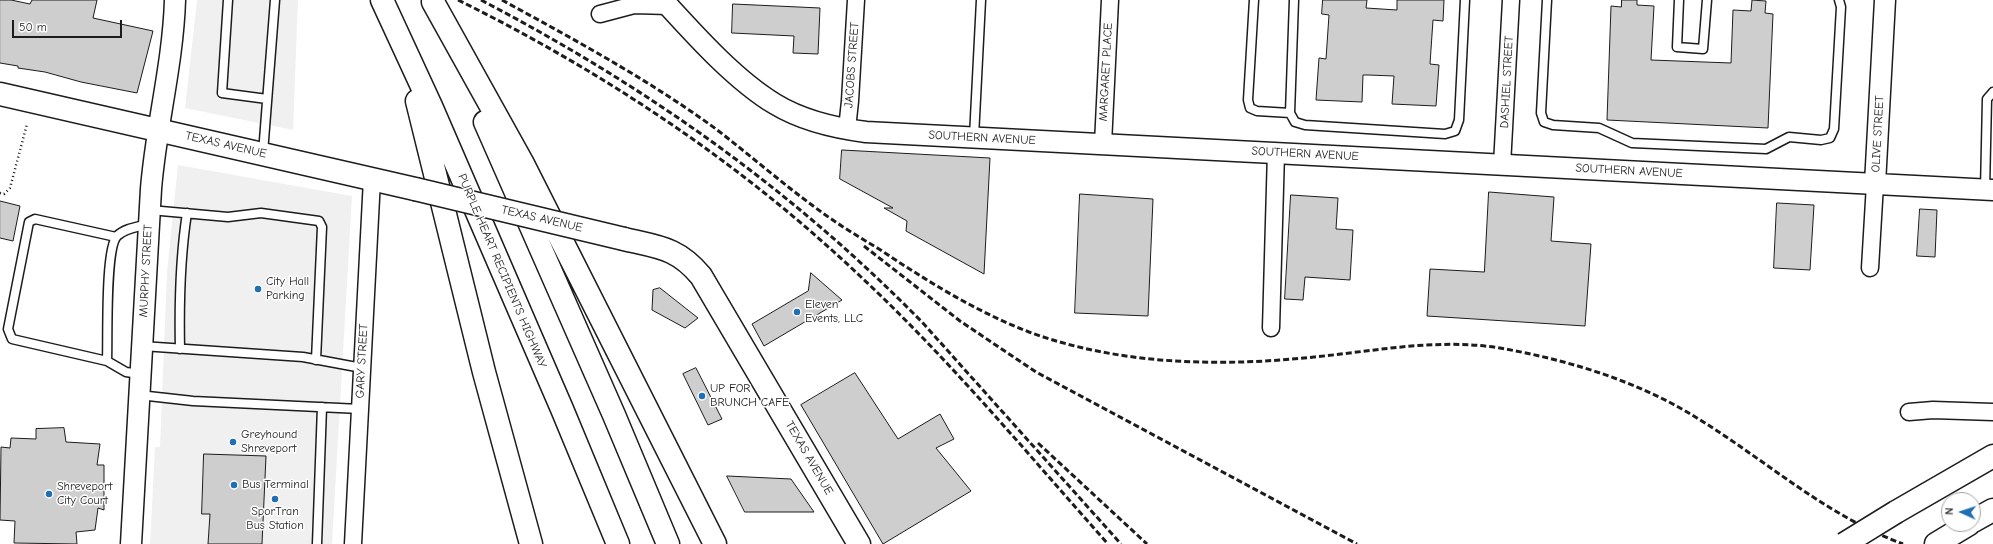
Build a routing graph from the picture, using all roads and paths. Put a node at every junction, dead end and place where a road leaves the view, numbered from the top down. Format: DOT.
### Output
graph roads {
  1 [pos="175,0"];
  2 [pos="228,0"];
  3 [pos="275,0"];
  4 [pos="382,0"];
  5 [pos="856,0"];
  6 [pos="981,0"];
  7 [pos="1110,0"];
  8 [pos="1254,0"];
  9 [pos="1294,0"];
  10 [pos="1465,0"];
  11 [pos="1511,0"];
  12 [pos="1547,0"];
  13 [pos="1679,0"];
  14 [pos="1707,0"];
  15 [pos="1839,0"];
  16 [pos="1885,0"];
  17 [pos="432,1"];
  18 [pos="666,3"];
  19 [pos="600,13"];
  20 [pos="404,48"];
  21 [pos="1993,92"];
  22 [pos="0,94"];
  23 [pos="267,99"];
  24 [pos="1290,113"];
  25 [pos="27,124"];
  26 [pos="159,130"];
  27 [pos="847,130"];
  28 [pos="974,137"];
  29 [pos="1103,144"];
  30 [pos="1276,152"];
  31 [pos="263,154"];
  32 [pos="1990,160"];
  33 [pos="1502,165"];
  34 [pos="372,179"];
  35 [pos="1875,184"];
  36 [pos="1989,190"];
  37 [pos="0,193"];
  38 [pos="187,213"];
  39 [pos="149,217"];
  40 [pos="116,237"];
  41 [pos="1870,268"];
  42 [pos="1271,328"];
  43 [pos="142,346"];
  44 [pos="180,349"];
  45 [pos="316,360"];
  46 [pos="107,361"];
  47 [pos="362,368"];
  48 [pos="140,374"];
  49 [pos="139,395"];
  50 [pos="322,407"];
  51 [pos="360,409"];
  52 [pos="1909,412"];
  53 [pos="1993,412"];
  54 [pos="1993,456"];
  55 [pos="1993,510"];
  56 [pos="1896,512"];
  57 [pos="1981,517"];
  58 [pos="1956,532"];
  59 [pos="131,544"];
  60 [pos="318,544"];
  61 [pos="353,544"];
  62 [pos="531,544"];
  63 [pos="618,544"];
  64 [pos="668,544"];
  65 [pos="715,544"];
  66 [pos="859,544"];
  67 [pos="1844,544"];
  68 [pos="1852,544"];
  69 [pos="1936,544"];
  1 -- 26 [label="street, MURPHY STREET"];
  2 -- 23 [label="lane"];
  3 -- 23 [label="lane"];
  4 -- 20 [label="main road, PURPLE HEART RECIPIENTS HIGHWAY"];
  5 -- 27 [label="street, JACOBS STREET"];
  6 -- 28 [label="lane"];
  7 -- 29 [label="street, MARGARET PLACE"];
  8 -- 24 [label="lane"];
  9 -- 24 [label="lane"];
  10 -- 24 [label="lane"];
  11 -- 33 [label="street, DASHIEL STREET"];
  12 -- 15 [label="lane"];
  13 -- 14 [label="lane"];
  16 -- 35 [label="street, OLIVE STREET"];
  17 -- 64 [label="main road"];
  17 -- 65 [label="main road"];
  18 -- 19 [label="street"];
  18 -- 27 [label="street, SOUTHERN AVENUE"];
  20 -- 62 [label="main road"];
  20 -- 63 [label="main road, PURPLE HEART RECIPIENTS HIGHWAY"];
  21 -- 32 [label="lane"];
  22 -- 26 [label="main road, TEXAS AVENUE"];
  23 -- 31 [label="lane"];
  25 -- 37 [label="path"];
  26 -- 31 [label="main road, TEXAS AVENUE"];
  26 -- 39 [label="street, MURPHY STREET"];
  27 -- 28 [label="street, SOUTHERN AVENUE"];
  28 -- 29 [label="street, SOUTHERN AVENUE"];
  29 -- 30 [label="street, SOUTHERN AVENUE"];
  30 -- 33 [label="street, SOUTHERN AVENUE"];
  30 -- 42 [label="street"];
  31 -- 34 [label="main road, TEXAS AVENUE"];
  32 -- 36 [label="lane"];
  33 -- 35 [label="street, SOUTHERN AVENUE"];
  34 -- 47 [label="street, GARY STREET"];
  34 -- 66 [label="main road, TEXAS AVENUE, bridge"];
  35 -- 36 [label="street, SOUTHERN AVENUE"];
  35 -- 41 [label="street, OLIVE STREET"];
  38 -- 39 [label="lane"];
  38 -- 44 [label="lane"];
  38 -- 45 [label="lane"];
  39 -- 40 [label="lane"];
  39 -- 43 [label="street, MURPHY STREET"];
  40 -- 46 [label="lane"];
  40 -- 46 [label="lane"];
  43 -- 44 [label="lane"];
  43 -- 48 [label="street, MURPHY STREET"];
  44 -- 45 [label="lane"];
  45 -- 47 [label="lane"];
  46 -- 48 [label="lane"];
  47 -- 51 [label="street, GARY STREET"];
  48 -- 49 [label="street, MURPHY STREET"];
  49 -- 50 [label="lane"];
  49 -- 59 [label="street, MURPHY STREET"];
  50 -- 51 [label="lane"];
  50 -- 60 [label="lane"];
  51 -- 61 [label="street, GARY STREET"];
  52 -- 53 [label="street"];
  54 -- 56 [label="main road"];
  55 -- 57 [label="main road"];
  56 -- 67 [label="main road, bridge"];
  56 -- 68 [label="main road, bridge"];
  58 -- 69 [label="main road"];
}
